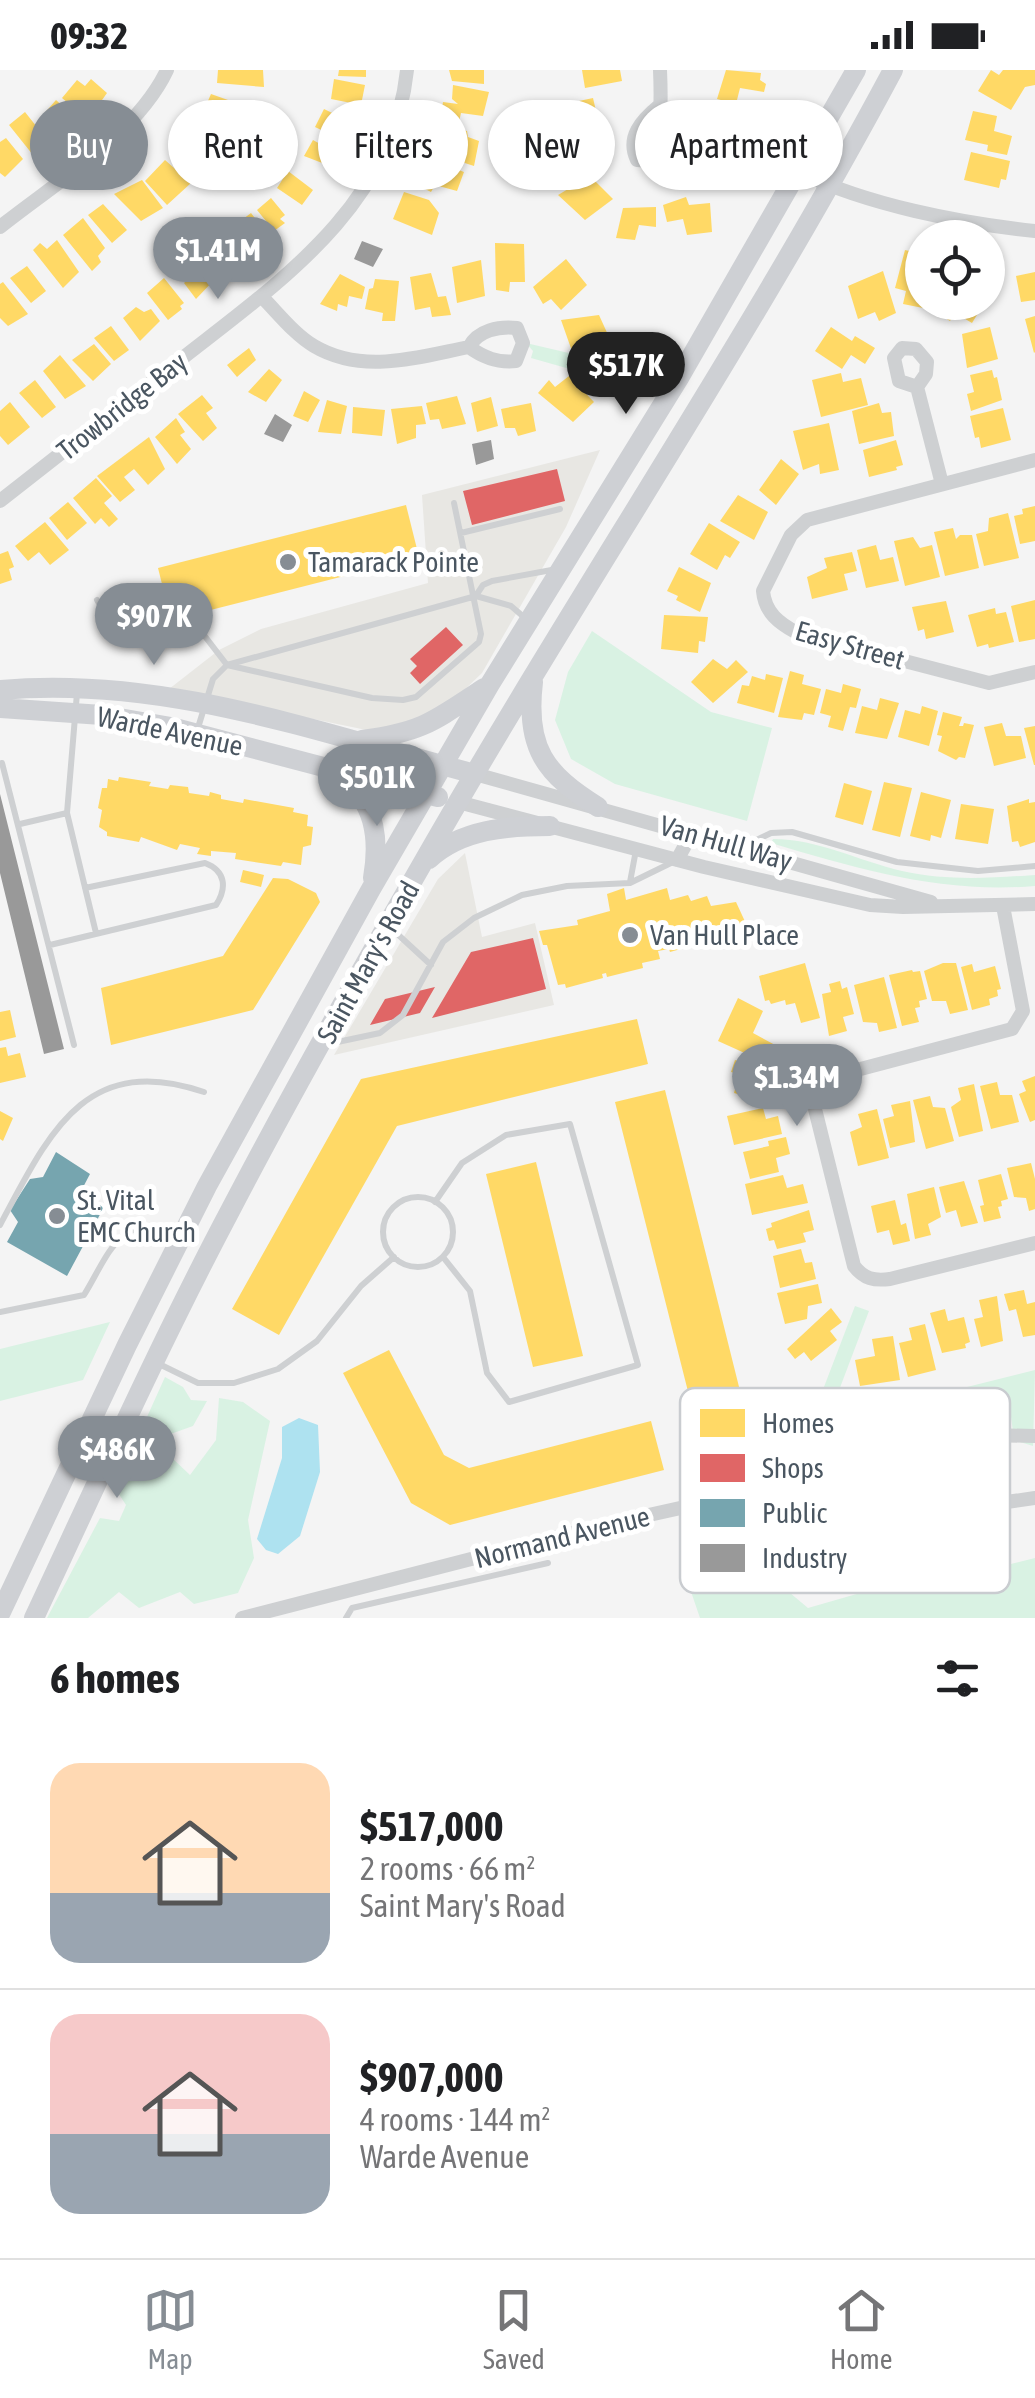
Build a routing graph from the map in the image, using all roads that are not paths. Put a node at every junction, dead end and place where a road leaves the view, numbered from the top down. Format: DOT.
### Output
graph roads {
  1 [pos="167,70"];
  2 [pos="407,70"];
  3 [pos="660,70"];
  4 [pos="856,70"];
  5 [pos="893,70"];
  6 [pos="659,100"];
  7 [pos="839,100"];
  8 [pos="843,158"];
  9 [pos="843,189"];
  10 [pos="788,190"];
  11 [pos="825,190"];
  12 [pos="0,226"];
  13 [pos="1035,231"];
  14 [pos="262,297"];
  15 [pos="470,347"];
  16 [pos="916,387"];
  17 [pos="1035,460"];
  18 [pos="942,484"];
  19 [pos="0,501"];
  20 [pos="454,503"];
  21 [pos="560,509"];
  22 [pos="461,532"];
  23 [pos="564,568"];
  24 [pos="476,596"];
  25 [pos="97,600"];
  26 [pos="530,622"];
  27 [pos="227,665"];
  28 [pos="1035,672"];
  29 [pos="534,673"];
  30 [pos="490,684"];
  31 [pos="78,687"];
  32 [pos="0,690"];
  33 [pos="206,701"];
  34 [pos="0,708"];
  35 [pos="74,712"];
  36 [pos="196,733"];
  37 [pos="351,741"];
  38 [pos="2,763"];
  39 [pos="443,766"];
  40 [pos="330,769"];
  41 [pos="475,774"];
  42 [pos="500,781"];
  43 [pos="426,794"];
  44 [pos="458,802"];
  45 [pos="598,807"];
  46 [pos="66,813"];
  47 [pos="511,816"];
  48 [pos="20,824"];
  49 [pos="550,826"];
  50 [pos="692,834"];
  51 [pos="742,847"];
  52 [pos="636,850"];
  53 [pos="677,860"];
  54 [pos="1035,866"];
  55 [pos="420,868"];
  56 [pos="630,884"];
  57 [pos="86,888"];
  58 [pos="371,888"];
  59 [pos="1035,904"];
  60 [pos="1003,906"];
  61 [pos="952,907"];
  62 [pos="96,933"];
  63 [pos="50,945"];
  64 [pos="371,956"];
  65 [pos="431,965"];
  66 [pos="322,1045"];
  67 [pos="74,1046"];
  68 [pos="204,1092"];
  69 [pos="435,1202"];
  70 [pos="0,1225"];
  71 [pos="180,1240"];
  72 [pos="1035,1243"];
  73 [pos="443,1257"];
  74 [pos="394,1258"];
  75 [pos="0,1312"];
  76 [pos="154,1362"];
  77 [pos="1010,1436"];
  78 [pos="1035,1436"];
  79 [pos="1035,1498"];
  80 [pos="1010,1502"];
  81 [pos="680,1507"];
  82 [pos="548,1563"];
  83 [pos="0,1614"];
  84 [pos="34,1618"];
  85 [pos="242,1618"];
  86 [pos="346,1618"];
  1 -- 12 [label="street"];
  2 -- 14 [label="street, Trowbridge Bay"];
  3 -- 6 [label="street"];
  4 -- 7 [label="main road, Saint Mary's Road"];
  5 -- 8 [label="main road, Saint Mary's Road"];
  9 -- 13 [label="street"];
  10 -- 23 [label="main road, Saint Mary's Road"];
  11 -- 29 [label="main road, Saint Mary's Road"];
  14 -- 15 [label="street"];
  14 -- 19 [label="street, Trowbridge Bay"];
  16 -- 18 [label="street"];
  17 -- 18 [label="street, Easy Street"];
  18 -- 28 [label="street, Easy Street"];
  20 -- 22 [label="lane"];
  21 -- 22 [label="lane"];
  22 -- 24 [label="lane"];
  23 -- 24 [label="lane"];
  23 -- 26 [label="main road, Saint Mary's Road"];
  24 -- 26 [label="lane"];
  24 -- 27 [label="lane"];
  24 -- 27 [label="lane"];
  25 -- 27 [label="lane"];
  26 -- 30 [label="main road, Saint Mary's Road"];
  27 -- 33 [label="lane"];
  29 -- 41 [label="main road, Saint Mary's Road"];
  29 -- 45 [label="main road"];
  30 -- 37 [label="main road"];
  30 -- 39 [label="main road, Saint Mary's Road"];
  31 -- 32 [label="main road, Warde Avenue"];
  31 -- 33 [label="main road, Warde Avenue"];
  31 -- 35 [label="lane"];
  33 -- 36 [label="lane"];
  33 -- 37 [label="main road, Warde Avenue"];
  34 -- 35 [label="main road, Warde Avenue"];
  35 -- 36 [label="main road, Warde Avenue"];
  35 -- 46 [label="lane"];
  36 -- 40 [label="main road, Warde Avenue"];
  37 -- 39 [label="main road, Warde Avenue"];
  38 -- 48 [label="lane"];
  39 -- 41 [label="main road, Warde Avenue"];
  39 -- 43 [label="main road, Saint Mary's Road"];
  40 -- 43 [label="main road, Warde Avenue"];
  40 -- 58 [label="main road"];
  41 -- 42 [label="street, Warde Avenue"];
  41 -- 44 [label="main road, Saint Mary's Road"];
  42 -- 45 [label="street, Van Hull Way"];
  43 -- 44 [label="main road, Warde Avenue"];
  43 -- 58 [label="main road, Saint Mary's Road"];
  44 -- 47 [label="street, Warde Avenue"];
  44 -- 55 [label="main road, Saint Mary's Road"];
  45 -- 50 [label="street, Van Hull Way"];
  46 -- 48 [label="lane"];
  46 -- 57 [label="lane"];
  47 -- 49 [label="street, Van Hull Way"];
  48 -- 63 [label="lane"];
  49 -- 52 [label="street, Van Hull Way"];
  49 -- 55 [label="main road"];
  50 -- 51 [label="street, Van Hull Way"];
  50 -- 53 [label="street"];
  51 -- 54 [label="lane"];
  51 -- 61 [label="street, Van Hull Way"];
  52 -- 53 [label="street, Van Hull Way"];
  52 -- 56 [label="lane"];
  53 -- 56 [label="lane"];
  53 -- 61 [label="street, Van Hull Way"];
  55 -- 64 [label="main road, Saint Mary's Road"];
  56 -- 65 [label="lane"];
  57 -- 62 [label="lane"];
  57 -- 62 [label="lane"];
  58 -- 71 [label="main road, Saint Mary's Road"];
  59 -- 60 [label="street, Van Hull Way"];
  60 -- 61 [label="street, Van Hull Way"];
  60 -- 72 [label="street"];
  62 -- 63 [label="lane"];
  63 -- 67 [label="lane"];
  64 -- 65 [label="lane"];
  64 -- 66 [label="main road, Saint Mary's Road"];
  65 -- 66 [label="lane"];
  66 -- 76 [label="main road, Saint Mary's Road"];
  68 -- 70 [label="lane"];
  69 -- 73 [label="lane"];
  69 -- 73 [label="lane"];
  69 -- 74 [label="lane"];
  71 -- 75 [label="lane"];
  71 -- 83 [label="main road, Saint Mary's Road"];
  73 -- 74 [label="lane"];
  74 -- 76 [label="lane"];
  76 -- 84 [label="main road, Saint Mary's Road"];
  77 -- 78 [label="street, Normand Avenue"];
  79 -- 80 [label="street"];
  81 -- 85 [label="street, Normand Avenue"];
  82 -- 86 [label="lane"];
}
